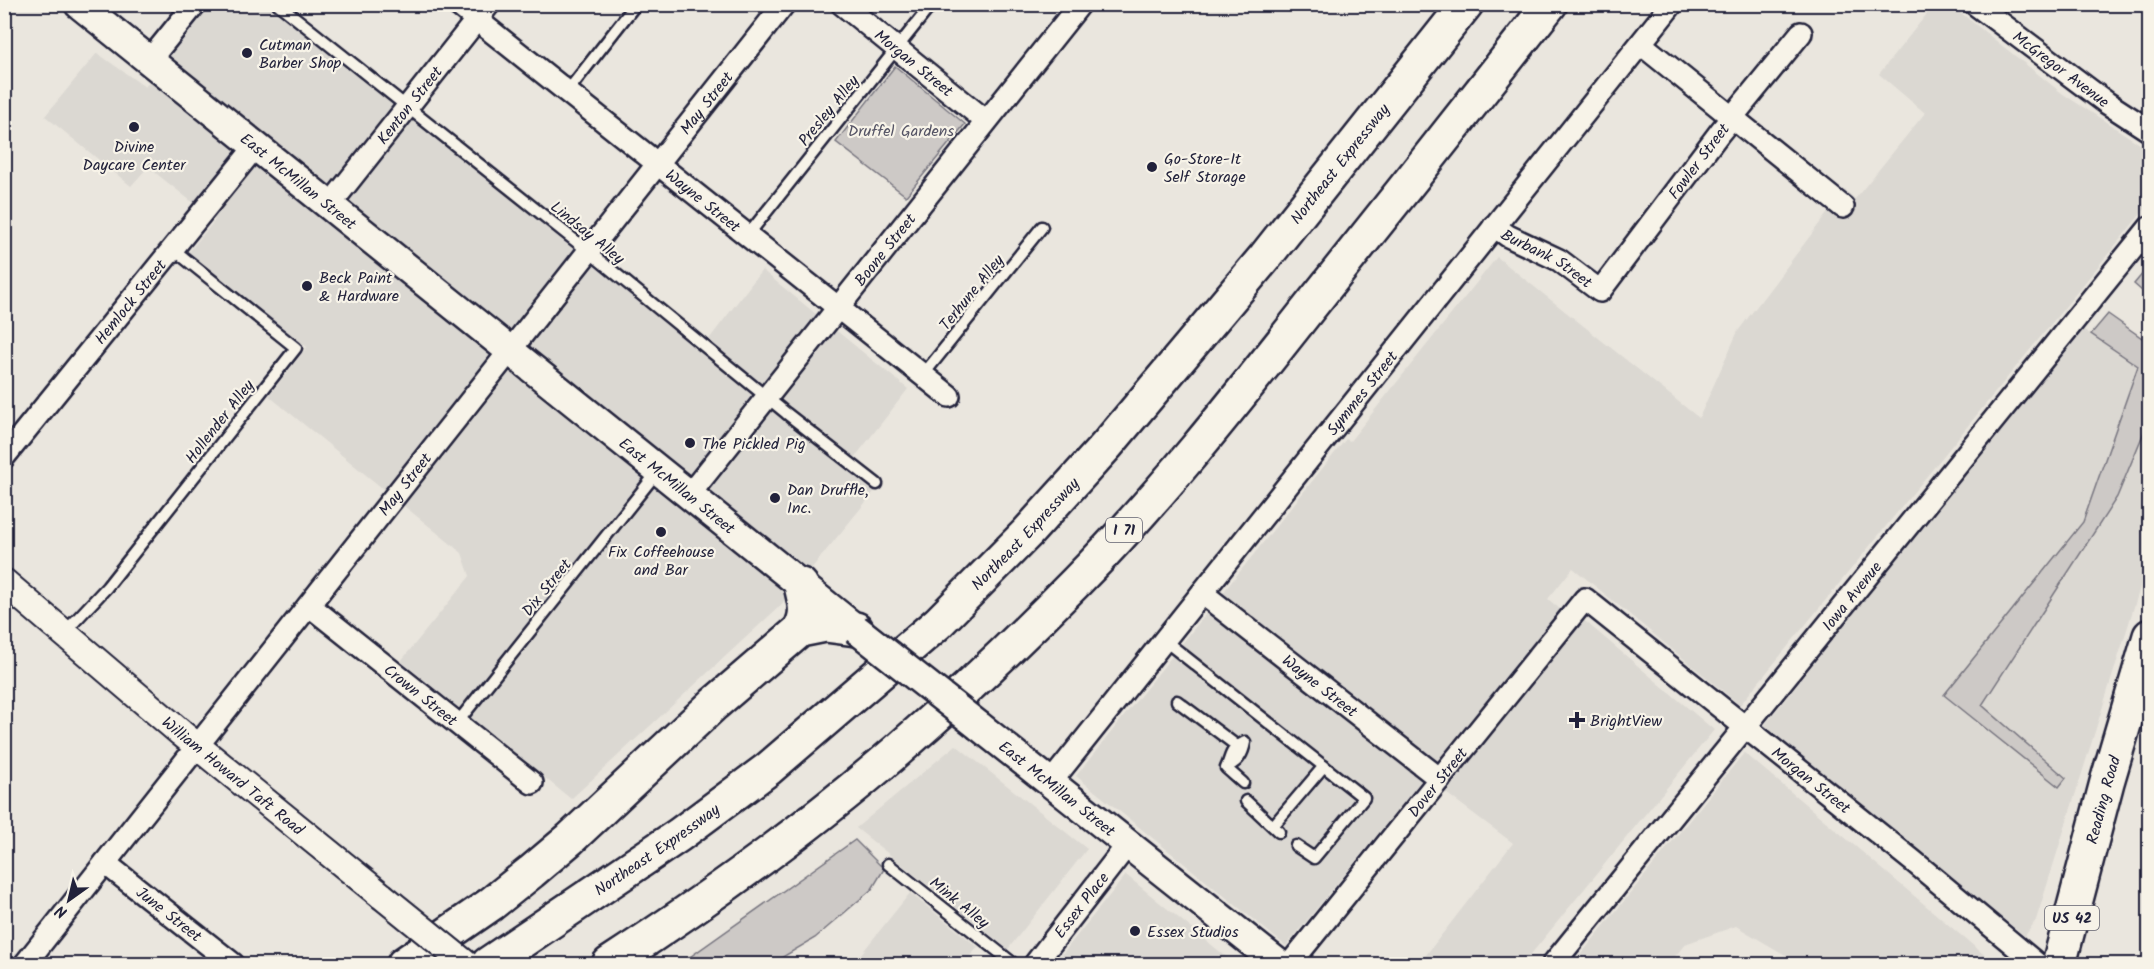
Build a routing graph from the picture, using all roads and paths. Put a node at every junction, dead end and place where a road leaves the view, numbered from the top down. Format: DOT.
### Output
graph roads {
  1 [pos="79,4"];
  2 [pos="195,4"];
  3 [pos="278,4"];
  4 [pos="458,4"];
  5 [pos="636,4"];
  6 [pos="784,4"];
  7 [pos="842,4"];
  8 [pos="932,4"];
  9 [pos="1080,4"];
  10 [pos="1466,4"];
  11 [pos="1550,4"];
  12 [pos="1672,4"];
  13 [pos="1975,4"];
  14 [pos="483,12"];
  15 [pos="1801,33"];
  16 [pos="1641,44"];
  17 [pos="897,49"];
  18 [pos="149,61"];
  19 [pos="567,92"];
  20 [pos="408,108"];
  21 [pos="1733,117"];
  22 [pos="986,121"];
  23 [pos="2150,131"];
  24 [pos="255,147"];
  25 [pos="657,164"];
  26 [pos="329,206"];
  27 [pos="1843,207"];
  28 [pos="1494,226"];
  29 [pos="1042,227"];
  30 [pos="2150,227"];
  31 [pos="748,235"];
  32 [pos="173,249"];
  33 [pos="588,251"];
  34 [pos="1600,291"];
  35 [pos="838,308"];
  36 [pos="509,351"];
  37 [pos="923,375"];
  38 [pos="949,396"];
  39 [pos="766,397"];
  40 [pos="4,456"];
  41 [pos="658,471"];
  42 [pos="877,484"];
  43 [pos="689,495"];
  44 [pos="4,582"];
  45 [pos="801,585"];
  46 [pos="1202,593"];
  47 [pos="1584,599"];
  48 [pos="309,606"];
  49 [pos="856,629"];
  50 [pos="800,630"];
  51 [pos="64,633"];
  52 [pos="2150,636"];
  53 [pos="1164,640"];
  54 [pos="1177,701"];
  55 [pos="457,723"];
  56 [pos="1744,728"];
  57 [pos="197,746"];
  58 [pos="1324,766"];
  59 [pos="1440,779"];
  60 [pos="1051,782"];
  61 [pos="532,783"];
  62 [pos="1243,783"];
  63 [pos="1246,801"];
  64 [pos="1128,844"];
  65 [pos="1296,846"];
  66 [pos="105,863"];
  67 [pos="888,864"];
  68 [pos="25,964"];
  69 [pos="233,964"];
  70 [pos="404,964"];
  71 [pos="466,964"];
  72 [pos="488,964"];
  73 [pos="609,964"];
  74 [pos="1014,964"];
  75 [pos="1035,964"];
  76 [pos="1279,964"];
  77 [pos="1290,964"];
  78 [pos="1553,964"];
  79 [pos="2037,964"];
  80 [pos="2059,964"];
  1 -- 18 [label="main road, East McMillan Street"];
  2 -- 18 [label="street"];
  3 -- 20 [label="lane, Lindsay Alley"];
  4 -- 14 [label="street, Wayne Street"];
  5 -- 19 [label="lane"];
  6 -- 25 [label="street, May Street"];
  7 -- 17 [label="street, Morgan Street"];
  8 -- 17 [label="lane, Presley Alley"];
  9 -- 22 [label="street, Boone Street"];
  10 -- 72 [label="main road, Northeast Expressway"];
  11 -- 73 [label="main road, I 71"];
  12 -- 16 [label="street, Symmes Street"];
  13 -- 23 [label="street, McGregor Avenue"];
  14 -- 19 [label="street, Wayne Street"];
  14 -- 20 [label="street, Kenton Street"];
  15 -- 21 [label="street, Fowler Street"];
  16 -- 21 [label="street"];
  16 -- 28 [label="street, Symmes Street"];
  17 -- 22 [label="street, Morgan Street"];
  17 -- 31 [label="lane, Presley Alley"];
  18 -- 24 [label="main road, East McMillan Street"];
  19 -- 25 [label="street, Wayne Street"];
  20 -- 26 [label="street, Kenton Street"];
  20 -- 33 [label="lane, Lindsay Alley"];
  21 -- 27 [label="street"];
  21 -- 34 [label="street, Fowler Street"];
  22 -- 35 [label="street, Boone Street"];
  24 -- 26 [label="main road, East McMillan Street"];
  24 -- 32 [label="street, Hemlock Street"];
  25 -- 31 [label="street, Wayne Street"];
  25 -- 33 [label="street, May Street"];
  26 -- 36 [label="main road, East McMillan Street"];
  28 -- 34 [label="street, Burbank Street"];
  28 -- 46 [label="street, Symmes Street"];
  29 -- 37 [label="lane, Terhune Alley"];
  30 -- 56 [label="street, Iowa Avenue"];
  31 -- 35 [label="street, Wayne Street"];
  32 -- 40 [label="street, Hemlock Street"];
  32 -- 51 [label="lane, Hollender Alley"];
  33 -- 36 [label="street, May Street"];
  33 -- 39 [label="lane, Lindsay Alley"];
  35 -- 37 [label="street, Wayne Street"];
  35 -- 39 [label="street, Boone Street"];
  36 -- 41 [label="main road, East McMillan Street"];
  36 -- 48 [label="street, May Street"];
  37 -- 38 [label="street, Wayne Street"];
  39 -- 42 [label="lane, Lindsay Alley"];
  39 -- 43 [label="street, Boone Street"];
  41 -- 43 [label="main road, East McMillan Street"];
  41 -- 55 [label="lane, Dix Street"];
  43 -- 45 [label="main road, East McMillan Street"];
  44 -- 51 [label="street, William Howard Taft Road"];
  45 -- 49 [label="main road, East McMillan Street"];
  45 -- 50 [label="main road"];
  46 -- 53 [label="street, Symmes Street"];
  46 -- 59 [label="street, Wayne Street"];
  47 -- 56 [label="street, Morgan Street"];
  47 -- 59 [label="street, Dover Street"];
  48 -- 55 [label="street, Crown Street"];
  48 -- 57 [label="street, May Street"];
  49 -- 50 [label="main road"];
  49 -- 60 [label="main road, East McMillan Street, bridge"];
  50 -- 70 [label="main road"];
  51 -- 57 [label="street, William Howard Taft Road"];
  52 -- 80 [label="main road, Reading Road / US 42"];
  53 -- 58 [label="lane"];
  53 -- 60 [label="street, Symmes Street"];
  54 -- 62 [label="lane"];
  55 -- 61 [label="street, Crown Street"];
  56 -- 78 [label="street, Iowa Avenue"];
  56 -- 79 [label="street, Morgan Street"];
  57 -- 66 [label="street, May Street"];
  57 -- 71 [label="street, William Howard Taft Road, bridge"];
  58 -- 63 [label="lane"];
  58 -- 65 [label="lane"];
  59 -- 77 [label="street, Dover Street"];
  60 -- 64 [label="main road, East McMillan Street"];
  64 -- 75 [label="street, Essex Place"];
  64 -- 76 [label="main road, East McMillan Street"];
  66 -- 68 [label="street, May Street"];
  66 -- 69 [label="street, June Street"];
  67 -- 74 [label="lane, Mink Alley"];
}
